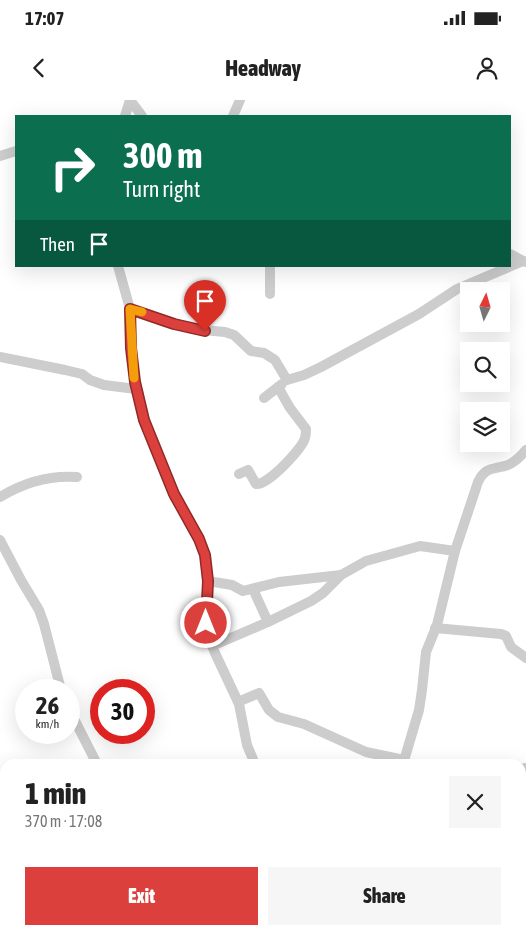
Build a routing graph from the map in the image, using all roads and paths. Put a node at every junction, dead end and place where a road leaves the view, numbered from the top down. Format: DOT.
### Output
graph roads {
  1 [pos="130,100"];
  2 [pos="240,100"];
  3 [pos="125,115"];
  4 [pos="141,115"];
  5 [pos="233,115"];
  6 [pos="15,152"];
  7 [pos="0,156"];
  8 [pos="511,255"];
  9 [pos="524,262"];
  10 [pos="118,267"];
  11 [pos="270,267"];
  12 [pos="511,267"];
  13 [pos="511,267"];
  14 [pos="270,294"];
  15 [pos="130,309"];
  16 [pos="0,357"];
  17 [pos="282,384"];
  18 [pos="136,390"];
  19 [pos="264,398"];
  20 [pos="526,450"];
  21 [pos="239,474"];
  22 [pos="77,477"];
  23 [pos="0,497"];
  24 [pos="0,540"];
  25 [pos="455,551"];
  26 [pos="340,575"];
  27 [pos="208,581"];
  28 [pos="253,589"];
  29 [pos="268,622"];
  30 [pos="435,628"];
  31 [pos="212,646"];
  32 [pos="526,658"];
  33 [pos="58,679"];
  34 [pos="238,702"];
  35 [pos="80,731"];
  36 [pos="94,759"];
  37 [pos="253,759"];
  38 [pos="393,759"];
  39 [pos="405,759"];
  1 -- 3 [label="street"];
  1 -- 4 [label="street"];
  2 -- 5 [label="street"];
  6 -- 7 [label="street"];
  8 -- 9 [label="street"];
  9 -- 12 [label="street"];
  10 -- 15 [label="street"];
  11 -- 14 [label="street"];
  13 -- 17 [label="street"];
  15 -- 17 [label="street"];
  15 -- 18 [label="street"];
  16 -- 18 [label="street"];
  17 -- 19 [label="street"];
  17 -- 21 [label="street"];
  18 -- 27 [label="street"];
  20 -- 25 [label="street"];
  22 -- 23 [label="street"];
  24 -- 33 [label="street"];
  25 -- 26 [label="street"];
  25 -- 30 [label="street"];
  26 -- 28 [label="street"];
  26 -- 29 [label="street"];
  27 -- 28 [label="street"];
  27 -- 31 [label="street"];
  28 -- 29 [label="street"];
  29 -- 31 [label="street"];
  30 -- 32 [label="street"];
  30 -- 39 [label="street"];
  31 -- 34 [label="street"];
  34 -- 37 [label="street"];
  34 -- 38 [label="street"];
  35 -- 36 [label="street"];
}
